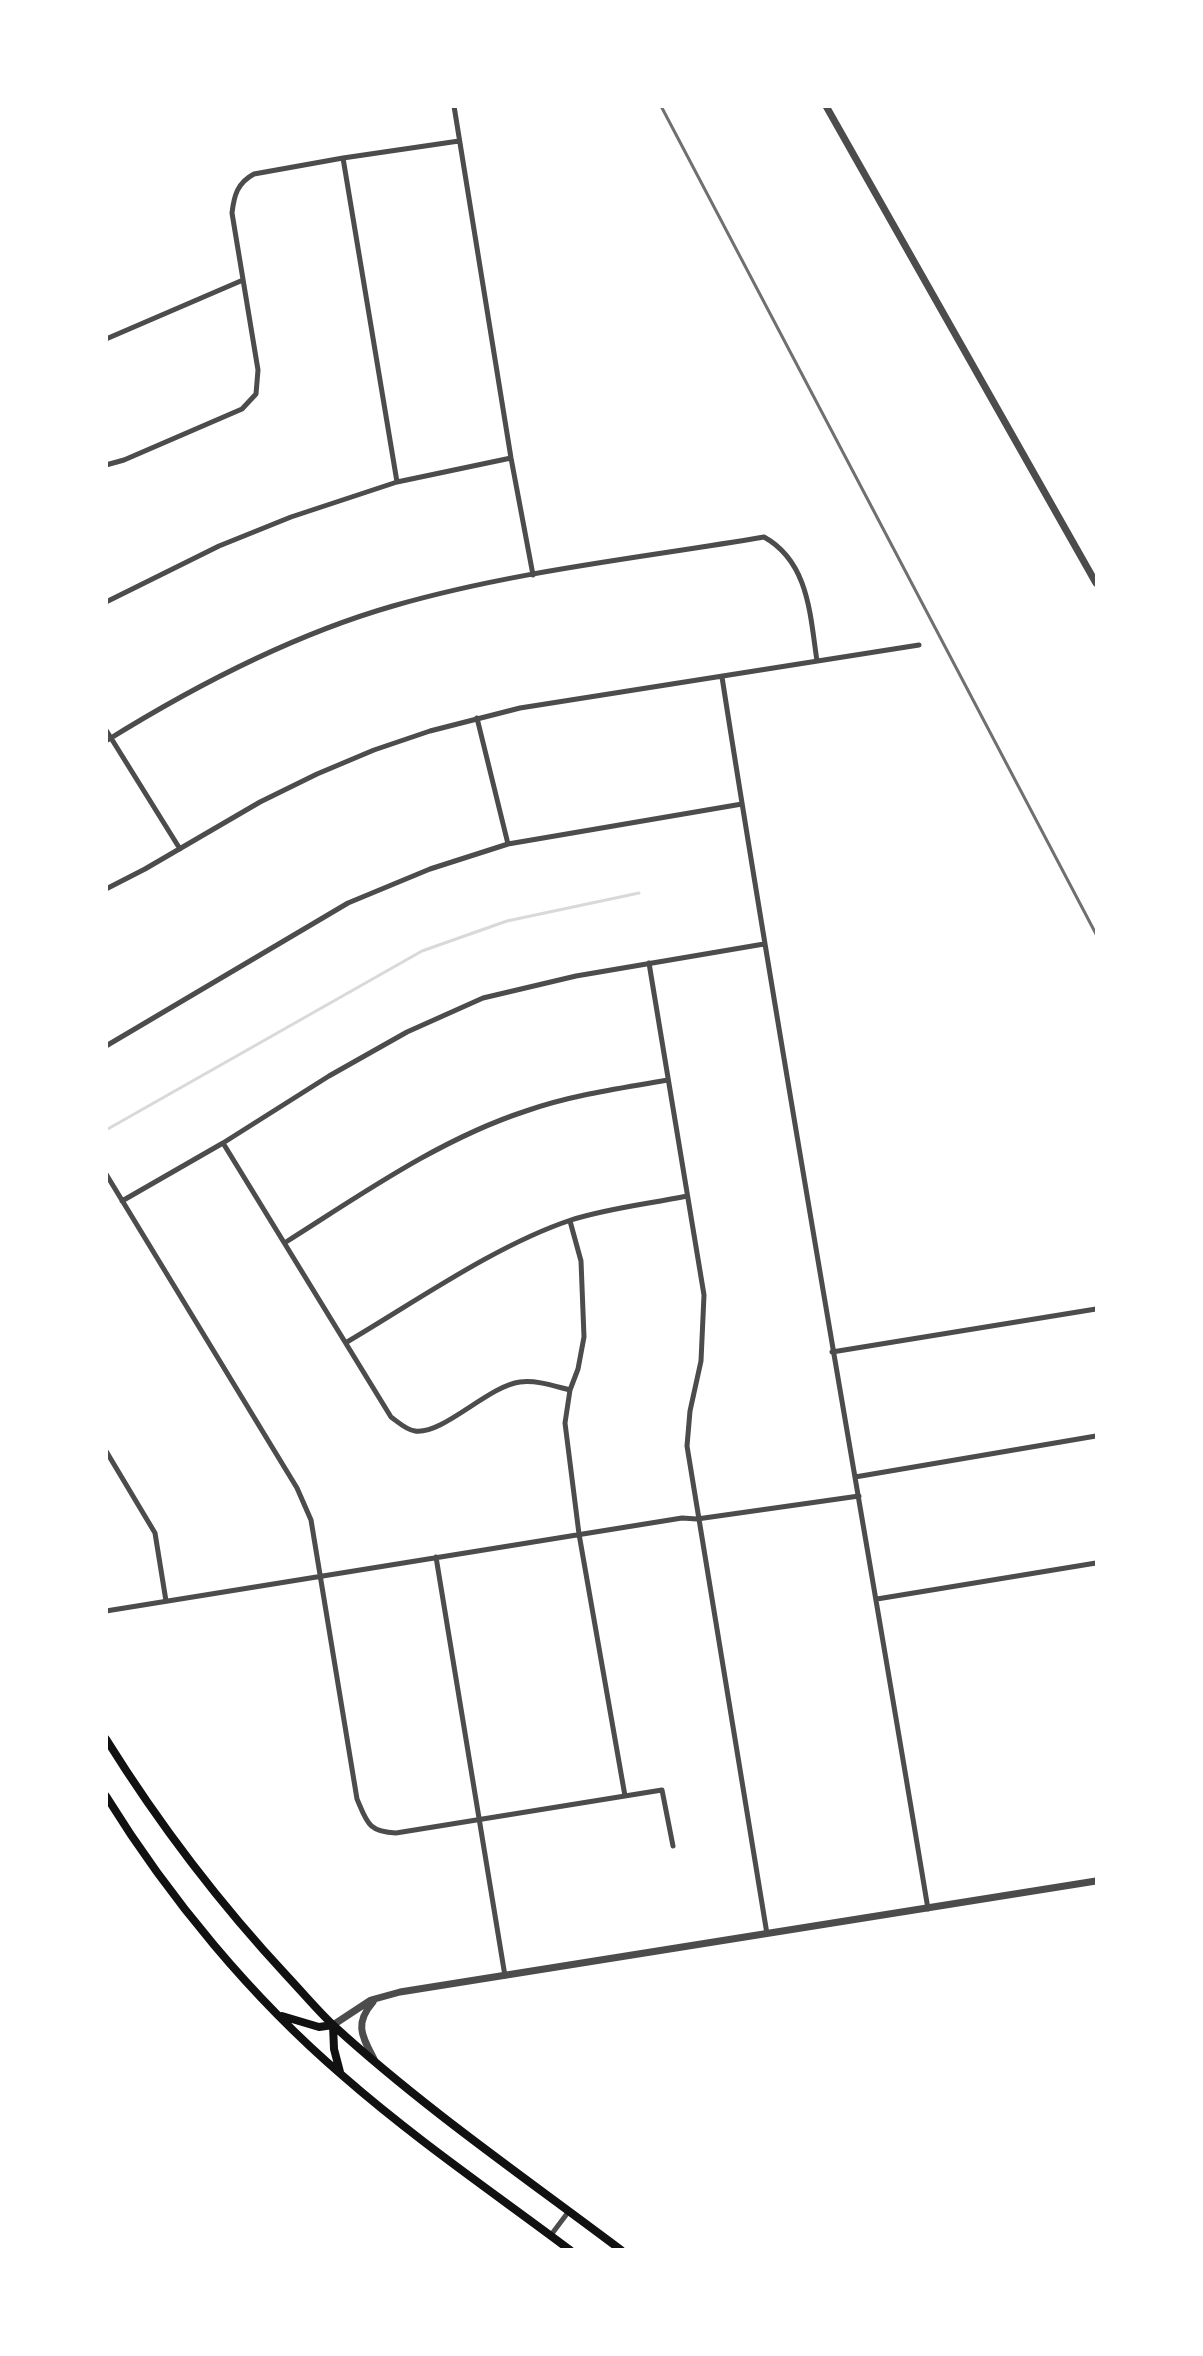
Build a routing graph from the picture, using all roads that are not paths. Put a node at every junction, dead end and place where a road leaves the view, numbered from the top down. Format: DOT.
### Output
graph roads {
  1 [pos="454,106"];
  2 [pos="826,106"];
  3 [pos="459,141"];
  4 [pos="343,158"];
  5 [pos="243,280"];
  6 [pos="106,339"];
  7 [pos="511,458"];
  8 [pos="106,465"];
  9 [pos="397,482"];
  10 [pos="533,575"];
  11 [pos="1096,583"];
  12 [pos="106,602"];
  13 [pos="919,645"];
  14 [pos="817,661"];
  15 [pos="722,677"];
  16 [pos="477,718"];
  17 [pos="106,730"];
  18 [pos="109,740"];
  19 [pos="742,804"];
  20 [pos="508,844"];
  21 [pos="180,849"];
  22 [pos="106,889"];
  23 [pos="764,944"];
  24 [pos="649,963"];
  25 [pos="106,1046"];
  26 [pos="668,1080"];
  27 [pos="223,1143"];
  28 [pos="106,1174"];
  29 [pos="687,1196"];
  30 [pos="122,1201"];
  31 [pos="570,1221"];
  32 [pos="286,1242"];
  33 [pos="1096,1309"];
  34 [pos="347,1342"];
  35 [pos="832,1352"];
  36 [pos="570,1390"];
  37 [pos="1096,1436"];
  38 [pos="106,1451"];
  39 [pos="855,1477"];
  40 [pos="859,1496"];
  41 [pos="698,1519"];
  42 [pos="579,1534"];
  43 [pos="436,1557"];
  44 [pos="1096,1563"];
  45 [pos="321,1576"];
  46 [pos="877,1599"];
  47 [pos="166,1601"];
  48 [pos="106,1611"];
  49 [pos="106,1738"];
  50 [pos="106,1796"];
  51 [pos="625,1796"];
  52 [pos="480,1821"];
  53 [pos="673,1846"];
  54 [pos="1096,1881"];
  55 [pos="928,1908"];
  56 [pos="767,1934"];
  57 [pos="505,1976"];
  58 [pos="376,1999"];
  59 [pos="279,2015"];
  60 [pos="333,2025"];
  61 [pos="375,2061"];
  62 [pos="342,2076"];
  63 [pos="569,2211"];
  64 [pos="551,2235"];
  65 [pos="570,2250"];
  66 [pos="621,2250"];
  1 -- 3 [label="street"];
  2 -- 11 [label="street"];
  3 -- 4 [label="street"];
  3 -- 7 [label="street"];
  4 -- 5 [label="street"];
  4 -- 9 [label="street"];
  5 -- 6 [label="street"];
  5 -- 8 [label="street"];
  7 -- 9 [label="street"];
  7 -- 10 [label="street"];
  9 -- 12 [label="street"];
  10 -- 14 [label="street"];
  10 -- 18 [label="street"];
  13 -- 14 [label="street"];
  14 -- 15 [label="street"];
  15 -- 16 [label="street"];
  15 -- 19 [label="street"];
  16 -- 20 [label="street"];
  16 -- 21 [label="street"];
  17 -- 18 [label="street"];
  18 -- 21 [label="street"];
  19 -- 20 [label="street"];
  19 -- 23 [label="street"];
  20 -- 25 [label="street"];
  21 -- 22 [label="street"];
  23 -- 24 [label="street"];
  23 -- 35 [label="street"];
  24 -- 26 [label="street"];
  24 -- 27 [label="street"];
  26 -- 29 [label="street"];
  26 -- 32 [label="street"];
  27 -- 30 [label="street"];
  27 -- 32 [label="street"];
  28 -- 30 [label="street"];
  29 -- 31 [label="street"];
  29 -- 41 [label="street"];
  30 -- 45 [label="street"];
  31 -- 34 [label="street"];
  31 -- 36 [label="street"];
  32 -- 34 [label="street"];
  33 -- 35 [label="street"];
  34 -- 36 [label="street"];
  35 -- 39 [label="street"];
  36 -- 42 [label="street"];
  37 -- 39 [label="street"];
  38 -- 47 [label="street"];
  39 -- 40 [label="street"];
  40 -- 41 [label="street"];
  40 -- 46 [label="street"];
  41 -- 42 [label="street"];
  41 -- 56 [label="street"];
  42 -- 43 [label="street"];
  42 -- 51 [label="street"];
  43 -- 45 [label="street"];
  43 -- 52 [label="street"];
  44 -- 46 [label="street"];
  45 -- 47 [label="street"];
  45 -- 52 [label="street"];
  46 -- 55 [label="street"];
  47 -- 48 [label="street"];
  49 -- 60 [label="main road"];
  50 -- 59 [label="main road"];
  51 -- 52 [label="street"];
  51 -- 53 [label="street"];
  52 -- 57 [label="street"];
  54 -- 55 [label="street"];
  55 -- 56 [label="street"];
  56 -- 57 [label="street"];
  57 -- 58 [label="street"];
  58 -- 60 [label="street"];
  58 -- 61 [label="street"];
  59 -- 60 [label="main road"];
  59 -- 62 [label="main road"];
  60 -- 61 [label="main road"];
  60 -- 62 [label="main road"];
  61 -- 63 [label="main road"];
  62 -- 64 [label="main road"];
  63 -- 64 [label="street"];
  63 -- 66 [label="main road"];
  64 -- 65 [label="main road"];
}
